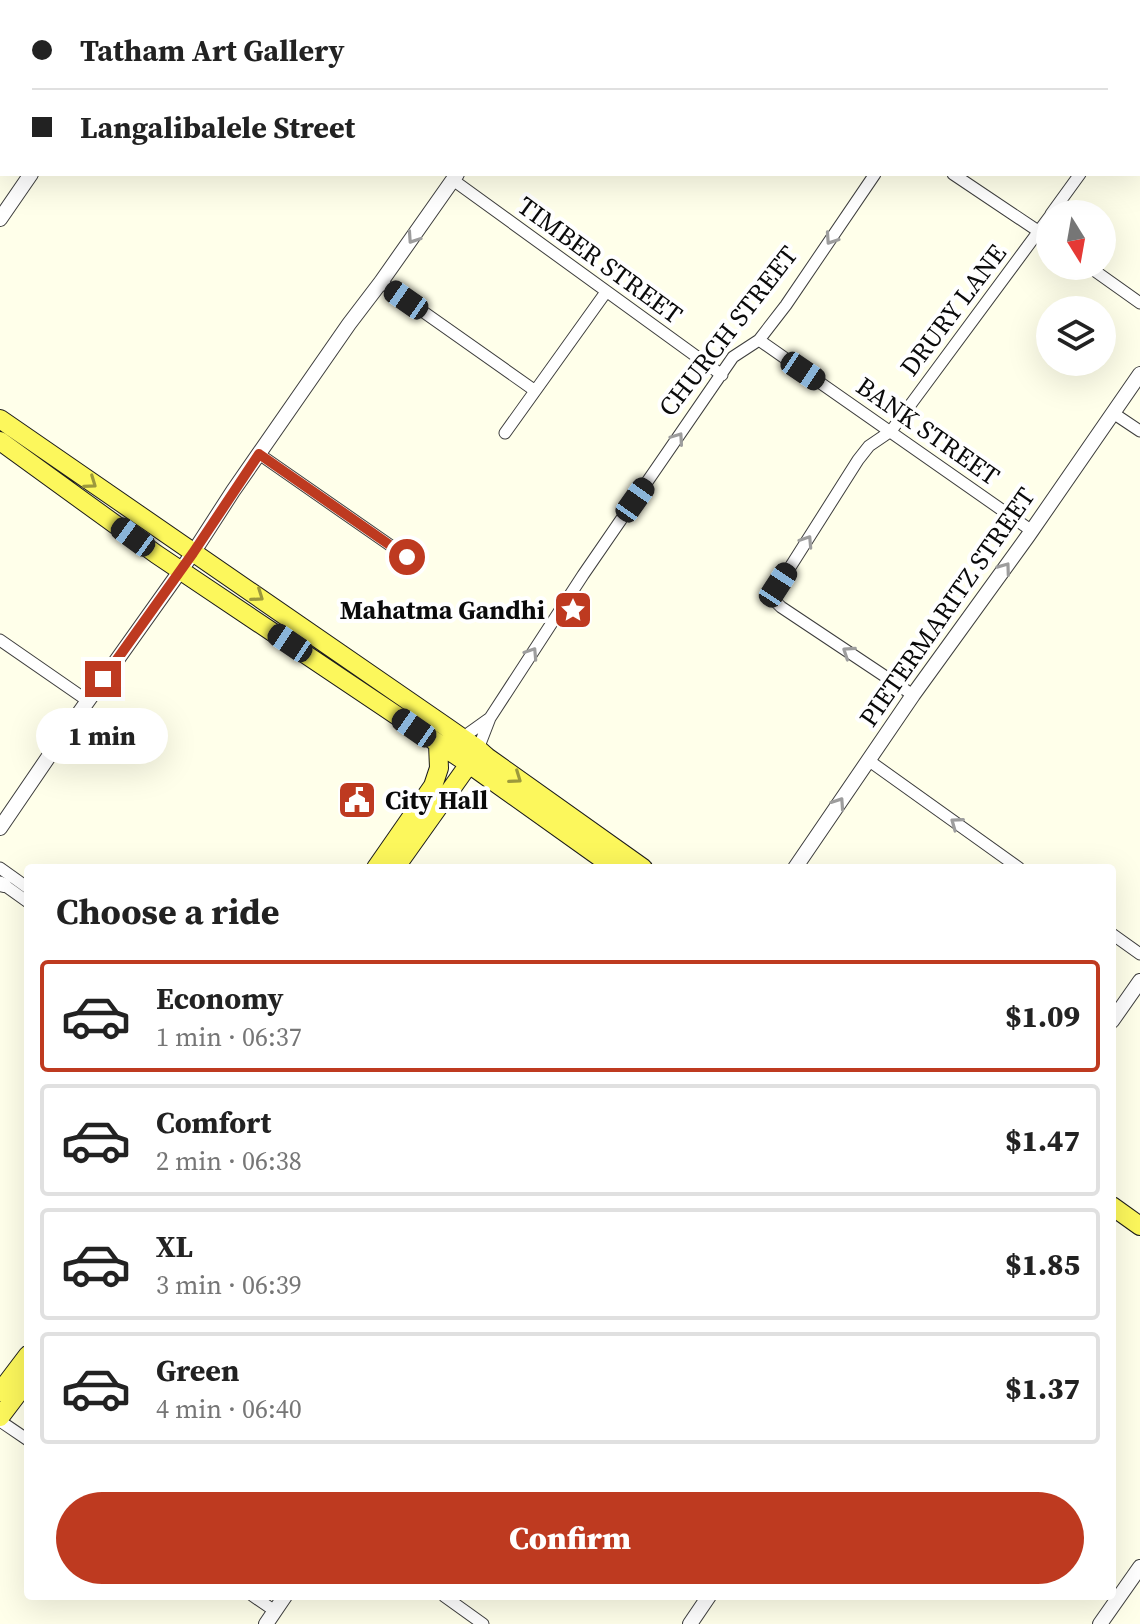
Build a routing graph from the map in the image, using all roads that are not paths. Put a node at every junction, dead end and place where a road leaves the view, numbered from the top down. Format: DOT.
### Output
graph roads {
  1 [pos="30,176"];
  2 [pos="874,176"];
  3 [pos="956,176"];
  4 [pos="1079,176"];
  5 [pos="455,177"];
  6 [pos="1062,200"];
  7 [pos="0,219"];
  8 [pos="1036,229"];
  9 [pos="1036,235"];
  10 [pos="1108,280"];
  11 [pos="381,282"];
  12 [pos="606,292"];
  13 [pos="1140,303"];
  14 [pos="759,340"];
  15 [pos="1140,374"];
  16 [pos="722,375"];
  17 [pos="534,390"];
  18 [pos="1113,413"];
  19 [pos="0,419"];
  20 [pos="891,431"];
  21 [pos="1140,431"];
  22 [pos="505,433"];
  23 [pos="0,441"];
  24 [pos="259,454"];
  25 [pos="1032,531"];
  26 [pos="193,553"];
  27 [pos="407,557"];
  28 [pos="181,571"];
  29 [pos="0,640"];
  30 [pos="913,695"];
  31 [pos="88,701"];
  32 [pos="490,718"];
  33 [pos="462,738"];
  34 [pos="438,744"];
  35 [pos="474,757"];
  36 [pos="868,760"];
  37 [pos="0,828"];
  38 [pos="379,864"];
  39 [pos="398,864"];
  40 [pos="604,864"];
  41 [pos="637,864"];
  42 [pos="798,864"];
  43 [pos="1013,864"];
  44 [pos="0,868"];
  45 [pos="1,884"];
  46 [pos="24,885"];
  47 [pos="24,899"];
  48 [pos="1116,937"];
  49 [pos="1140,954"];
  50 [pos="1140,981"];
  51 [pos="1116,1015"];
  52 [pos="1116,1209"];
  53 [pos="1140,1226"];
  54 [pos="24,1360"];
  55 [pos="24,1386"];
  56 [pos="0,1392"];
  57 [pos="0,1419"];
  58 [pos="24,1437"];
  59 [pos="1140,1567"];
  60 [pos="259,1600"];
  61 [pos="282,1600"];
  62 [pos="450,1600"];
  63 [pos="703,1600"];
  64 [pos="275,1611"];
  65 [pos="266,1624"];
  66 [pos="483,1624"];
  67 [pos="690,1624"];
  68 [pos="1100,1624"];
  1 -- 7 [label="street"];
  2 -- 14 [label="street, CHURCH STREET, one-way"];
  3 -- 8 [label="street"];
  4 -- 6 [label="street, DRURY LANE"];
  5 -- 11 [label="street, one-way"];
  5 -- 12 [label="street, TIMBER STREET"];
  9 -- 20 [label="street, DRURY LANE"];
  10 -- 13 [label="street"];
  11 -- 17 [label="street"];
  11 -- 24 [label="street"];
  12 -- 16 [label="street, TIMBER STREET"];
  12 -- 17 [label="street"];
  14 -- 16 [label="street, CHURCH STREET"];
  14 -- 20 [label="street, BANK STREET"];
  15 -- 18 [label="street, PIETERMARITZ STREET"];
  32 -- 16 [label="street, CHURCH STREET, one-way"];
  17 -- 22 [label="street"];
  18 -- 21 [label="street"];
  18 -- 25 [label="street, PIETERMARITZ STREET"];
  19 -- 26 [label="main road, one-way"];
  20 -- 25 [label="street, BANK STREET"];
  30 -- 20 [label="street, DRURY LANE, one-way"];
  23 -- 28 [label="main road"];
  24 -- 26 [label="street"];
  24 -- 27 [label="street"];
  30 -- 25 [label="street, PIETERMARITZ STREET, one-way"];
  26 -- 28 [label="street"];
  26 -- 33 [label="main road, one-way"];
  28 -- 31 [label="street"];
  28 -- 34 [label="main road"];
  29 -- 31 [label="street"];
  30 -- 36 [label="street, PIETERMARITZ STREET"];
  31 -- 37 [label="street"];
  32 -- 33 [label="street, CHURCH STREET"];
  32 -- 35 [label="street, CHURCH STREET"];
  33 -- 35 [label="main road"];
  34 -- 35 [label="main road"];
  34 -- 38 [label="main road"];
  35 -- 39 [label="main road, CHURCH STREET"];
  35 -- 40 [label="main road"];
  35 -- 41 [label="main road, one-way"];
  42 -- 36 [label="street, PIETERMARITZ STREET, one-way"];
  43 -- 36 [label="street, one-way"];
  44 -- 46 [label="street"];
  45 -- 47 [label="street"];
  48 -- 49 [label="street"];
  50 -- 51 [label="street"];
  52 -- 53 [label="main road"];
  54 -- 56 [label="main road"];
  55 -- 57 [label="main road"];
  57 -- 58 [label="street"];
  59 -- 68 [label="street"];
  60 -- 64 [label="street"];
  61 -- 64 [label="street"];
  62 -- 66 [label="street"];
  63 -- 67 [label="street"];
  64 -- 65 [label="street"];
}
